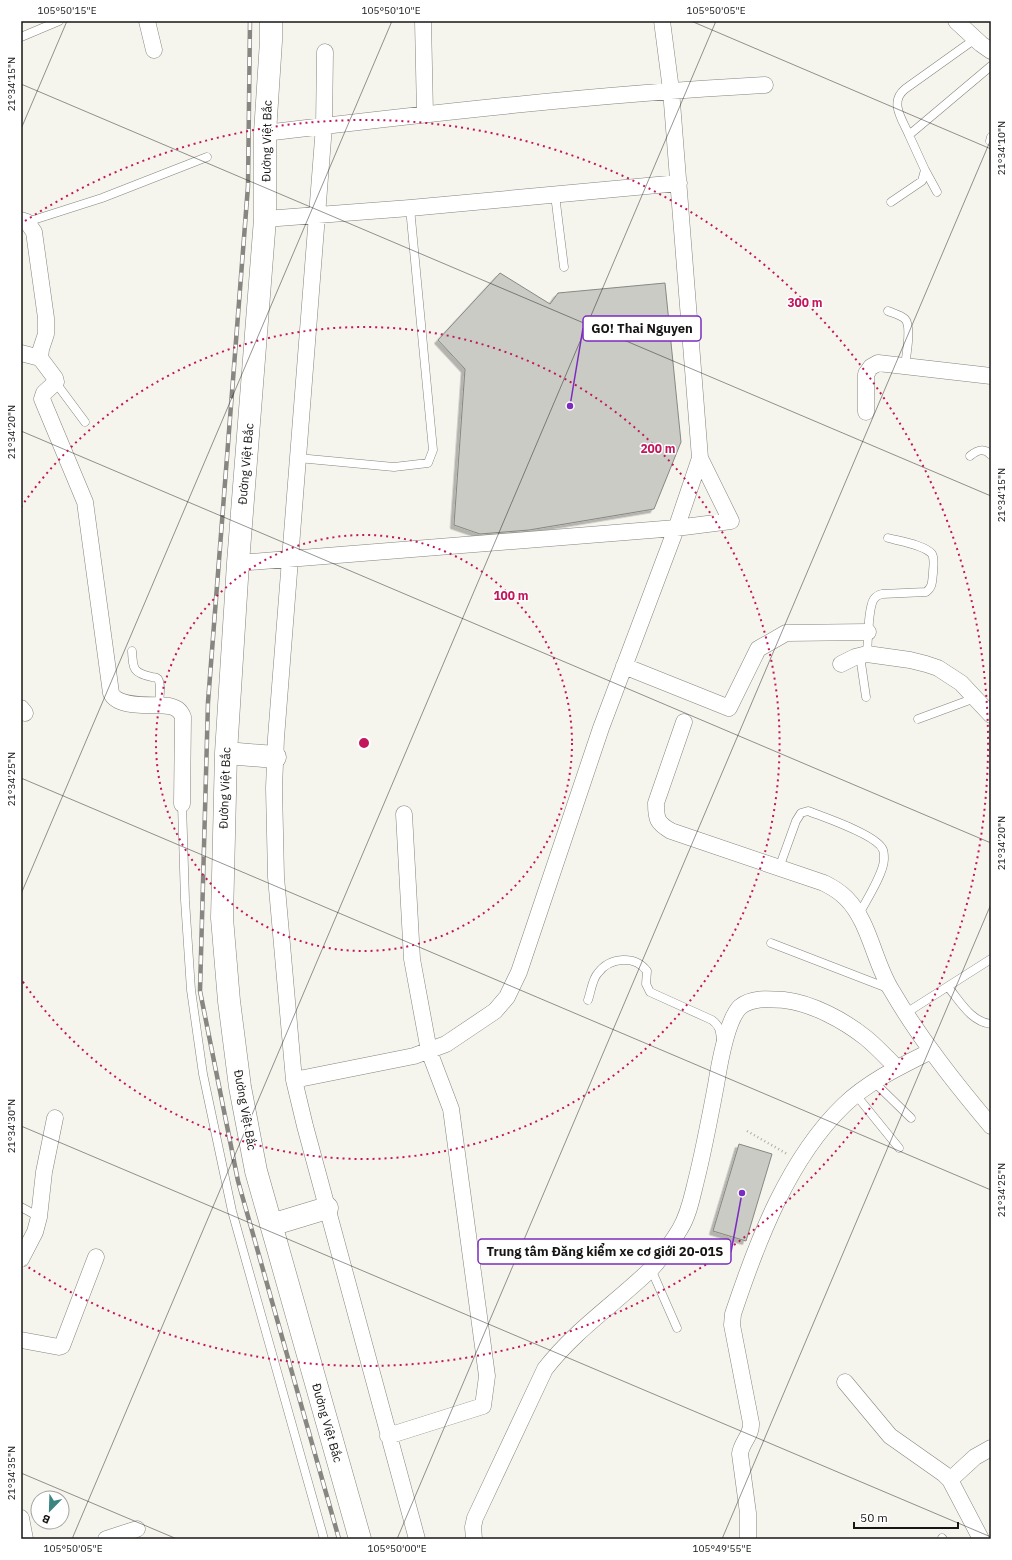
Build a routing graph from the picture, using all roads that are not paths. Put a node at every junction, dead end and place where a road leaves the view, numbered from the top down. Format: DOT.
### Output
graph roads {
  1 [pos="59,21"];
  2 [pos="147,21"];
  3 [pos="270,21"];
  4 [pos="423,21"];
  5 [pos="662,21"];
  6 [pos="956,21"];
  7 [pos="21,37"];
  8 [pos="975,39"];
  9 [pos="154,50"];
  10 [pos="991,51"];
  11 [pos="325,52"];
  12 [pos="991,66"];
  13 [pos="765,85"];
  14 [pos="671,90"];
  15 [pos="425,114"];
  16 [pos="324,126"];
  17 [pos="265,133"];
  18 [pos="909,135"];
  19 [pos="207,157"];
  20 [pos="926,170"];
  21 [pos="679,183"];
  22 [pos="937,192"];
  23 [pos="555,195"];
  24 [pos="891,202"];
  25 [pos="410,208"];
  26 [pos="316,215"];
  27 [pos="265,219"];
  28 [pos="24,221"];
  29 [pos="564,267"];
  30 [pos="888,311"];
  31 [pos="21,352"];
  32 [pos="40,358"];
  33 [pos="905,366"];
  34 [pos="991,376"];
  35 [pos="56,383"];
  36 [pos="866,412"];
  37 [pos="85,422"];
  38 [pos="991,455"];
  39 [pos="970,456"];
  40 [pos="298,458"];
  41 [pos="700,458"];
  42 [pos="676,528"];
  43 [pos="888,538"];
  44 [pos="289,559"];
  45 [pos="238,563"];
  46 [pos="868,632"];
  47 [pos="132,651"];
  48 [pos="863,655"];
  49 [pos="841,664"];
  50 [pos="624,666"];
  51 [pos="866,697"];
  52 [pos="975,698"];
  53 [pos="159,705"];
  54 [pos="991,715"];
  55 [pos="918,719"];
  56 [pos="684,722"];
  57 [pos="226,753"];
  58 [pos="275,757"];
  59 [pos="182,804"];
  60 [pos="404,814"];
  61 [pos="779,868"];
  62 [pos="859,914"];
  63 [pos="771,943"];
  64 [pos="991,959"];
  65 [pos="948,987"];
  66 [pos="891,990"];
  67 [pos="588,1000"];
  68 [pos="906,1013"];
  69 [pos="991,1024"];
  70 [pos="931,1050"];
  71 [pos="429,1051"];
  72 [pos="721,1055"];
  73 [pos="897,1068"];
  74 [pos="294,1080"];
  75 [pos="874,1082"];
  76 [pos="856,1095"];
  77 [pos="55,1118"];
  78 [pos="911,1118"];
  79 [pos="991,1126"];
  80 [pos="899,1148"];
  81 [pos="21,1207"];
  82 [pos="326,1208"];
  83 [pos="39,1217"];
  84 [pos="271,1225"];
  85 [pos="96,1257"];
  86 [pos="21,1259"];
  87 [pos="651,1269"];
  88 [pos="677,1328"];
  89 [pos="21,1340"];
  90 [pos="845,1382"];
  91 [pos="388,1436"];
  92 [pos="991,1448"];
  93 [pos="950,1480"];
  94 [pos="21,1518"];
  95 [pos="137,1529"];
  96 [pos="25,1539"];
  97 [pos="106,1539"];
  98 [pos="324,1539"];
  99 [pos="360,1539"];
  100 [pos="417,1539"];
  101 [pos="474,1539"];
  102 [pos="748,1539"];
  103 [pos="981,1539"];
  1 -- 7 [label="lane"];
  2 -- 9 [label="street"];
  3 -- 17 [label="main road, Đường Việt Bắc"];
  4 -- 15 [label="street"];
  5 -- 14 [label="street"];
  6 -- 8 [label="street"];
  8 -- 10 [label="street"];
  8 -- 18 [label="lane"];
  11 -- 16 [label="street"];
  12 -- 18 [label="lane"];
  13 -- 14 [label="street"];
  14 -- 15 [label="street"];
  14 -- 21 [label="street"];
  15 -- 16 [label="street"];
  16 -- 17 [label="street"];
  16 -- 26 [label="street"];
  17 -- 27 [label="main road, Đường Việt Bắc"];
  18 -- 20 [label="lane"];
  19 -- 28 [label="lane"];
  20 -- 22 [label="lane"];
  20 -- 24 [label="lane"];
  21 -- 23 [label="street"];
  21 -- 41 [label="street"];
  23 -- 25 [label="street"];
  23 -- 29 [label="lane"];
  25 -- 26 [label="street"];
  25 -- 40 [label="lane"];
  26 -- 27 [label="street"];
  26 -- 40 [label="street"];
  27 -- 45 [label="main road, Đường Việt Bắc"];
  28 -- 32 [label="street"];
  30 -- 33 [label="lane"];
  31 -- 32 [label="street"];
  32 -- 35 [label="street"];
  33 -- 34 [label="street"];
  33 -- 36 [label="street"];
  35 -- 37 [label="lane"];
  35 -- 53 [label="street"];
  38 -- 39 [label="lane"];
  40 -- 44 [label="street"];
  41 -- 42 [label="street"];
  41 -- 42 [label="street"];
  42 -- 44 [label="street"];
  42 -- 50 [label="street"];
  43 -- 46 [label="lane"];
  44 -- 45 [label="street"];
  44 -- 58 [label="street"];
  45 -- 57 [label="main road, Đường Việt Bắc"];
  46 -- 48 [label="lane"];
  46 -- 50 [label="street"];
  47 -- 53 [label="lane"];
  48 -- 49 [label="street"];
  48 -- 51 [label="lane"];
  48 -- 52 [label="street"];
  50 -- 71 [label="street"];
  52 -- 54 [label="street"];
  52 -- 55 [label="lane"];
  53 -- 59 [label="street"];
  56 -- 61 [label="street"];
  57 -- 58 [label="main road"];
  57 -- 84 [label="main road, Đường Việt Bắc"];
  58 -- 74 [label="street"];
  59 -- 98 [label="lane"];
  60 -- 71 [label="street"];
  61 -- 62 [label="street"];
  61 -- 62 [label="lane"];
  62 -- 66 [label="street"];
  63 -- 66 [label="lane"];
  64 -- 65 [label="lane"];
  65 -- 68 [label="lane"];
  65 -- 69 [label="lane"];
  66 -- 68 [label="street"];
  67 -- 72 [label="lane"];
  68 -- 70 [label="street"];
  70 -- 73 [label="street"];
  70 -- 79 [label="street"];
  71 -- 74 [label="street"];
  71 -- 91 [label="street"];
  72 -- 73 [label="street"];
  72 -- 87 [label="street"];
  73 -- 75 [label="street"];
  74 -- 82 [label="street"];
  75 -- 76 [label="street"];
  75 -- 78 [label="lane"];
  76 -- 80 [label="lane"];
  76 -- 102 [label="street"];
  77 -- 83 [label="street"];
  81 -- 83 [label="lane"];
  82 -- 84 [label="main road"];
  82 -- 91 [label="street"];
  83 -- 86 [label="street"];
  84 -- 99 [label="main road, Đường Việt Bắc"];
  85 -- 89 [label="street"];
  87 -- 88 [label="lane"];
  87 -- 101 [label="street"];
  90 -- 93 [label="street"];
  91 -- 100 [label="street"];
  92 -- 93 [label="street"];
  93 -- 103 [label="street"];
  94 -- 96 [label="street"];
  95 -- 97 [label="street"];
}
